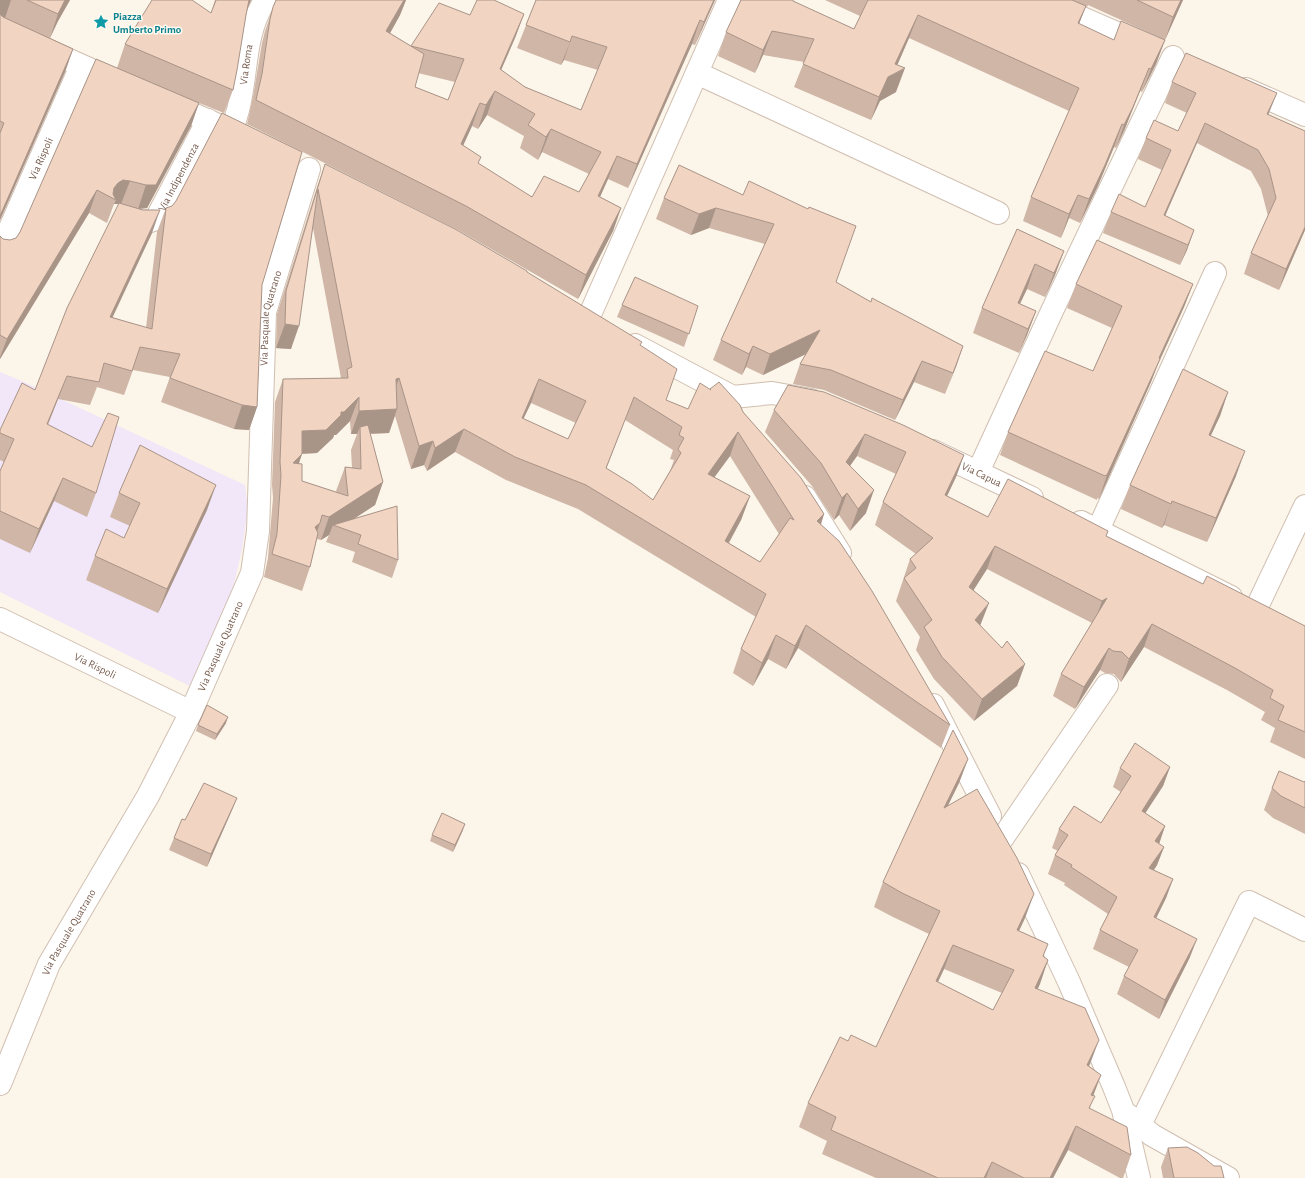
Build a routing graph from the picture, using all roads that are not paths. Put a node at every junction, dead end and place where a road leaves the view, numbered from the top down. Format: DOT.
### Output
graph roads {
  1 [pos="265,0"];
  2 [pos="729,0"];
  3 [pos="1041,0"];
  4 [pos="0,29"];
  5 [pos="81,66"];
  6 [pos="697,73"];
  7 [pos="1232,83"];
  8 [pos="1305,114"];
  9 [pos="208,120"];
  10 [pos="232,130"];
  11 [pos="260,144"];
  12 [pos="288,158"];
  13 [pos="309,169"];
  14 [pos="330,179"];
  15 [pos="998,213"];
  16 [pos="117,216"];
  17 [pos="0,251"];
  18 [pos="1215,273"];
  19 [pos="569,309"];
  20 [pos="602,327"];
  21 [pos="826,405"];
  22 [pos="914,442"];
  23 [pos="978,472"];
  24 [pos="793,483"];
  25 [pos="1305,506"];
  26 [pos="1098,530"];
  27 [pos="849,567"];
  28 [pos="1256,609"];
  29 [pos="0,619"];
  30 [pos="1277,620"];
  31 [pos="1107,685"];
  32 [pos="924,687"];
  33 [pos="191,712"];
  34 [pos="1002,839"];
  35 [pos="1305,930"];
  36 [pos="0,1084"];
  37 [pos="1123,1110"];
  38 [pos="1140,1125"];
  39 [pos="1139,1178"];
  40 [pos="1228,1178"];
  1 -- 10 [label="street, Via Roma"];
  2 -- 6 [label="street"];
  3 -- 23 [label="street"];
  4 -- 5 [label="street"];
  5 -- 9 [label="street"];
  5 -- 17 [label="street, Via Rispoli"];
  6 -- 15 [label="street"];
  6 -- 20 [label="street"];
  7 -- 8 [label="street"];
  9 -- 10 [label="street"];
  9 -- 16 [label="street, Via Indipendenza"];
  10 -- 11 [label="street"];
  12 -- 13 [label="street"];
  13 -- 14 [label="street"];
  13 -- 33 [label="street, Via Pasquale Quatrano"];
  18 -- 26 [label="street"];
  19 -- 20 [label="street"];
  20 -- 21 [label="street"];
  22 -- 23 [label="street, Via Capua"];
  23 -- 26 [label="street, Via Capua"];
  24 -- 27 [label="street"];
  25 -- 28 [label="street"];
  26 -- 28 [label="street, Via Capua"];
  28 -- 30 [label="street, Via Capua"];
  29 -- 33 [label="street, Via Rispoli"];
  31 -- 34 [label="street"];
  32 -- 34 [label="street"];
  33 -- 36 [label="street, Via Pasquale Quatrano"];
  34 -- 37 [label="street"];
  35 -- 38 [label="street"];
  37 -- 38 [label="street"];
  37 -- 39 [label="street"];
  38 -- 40 [label="street"];
}
